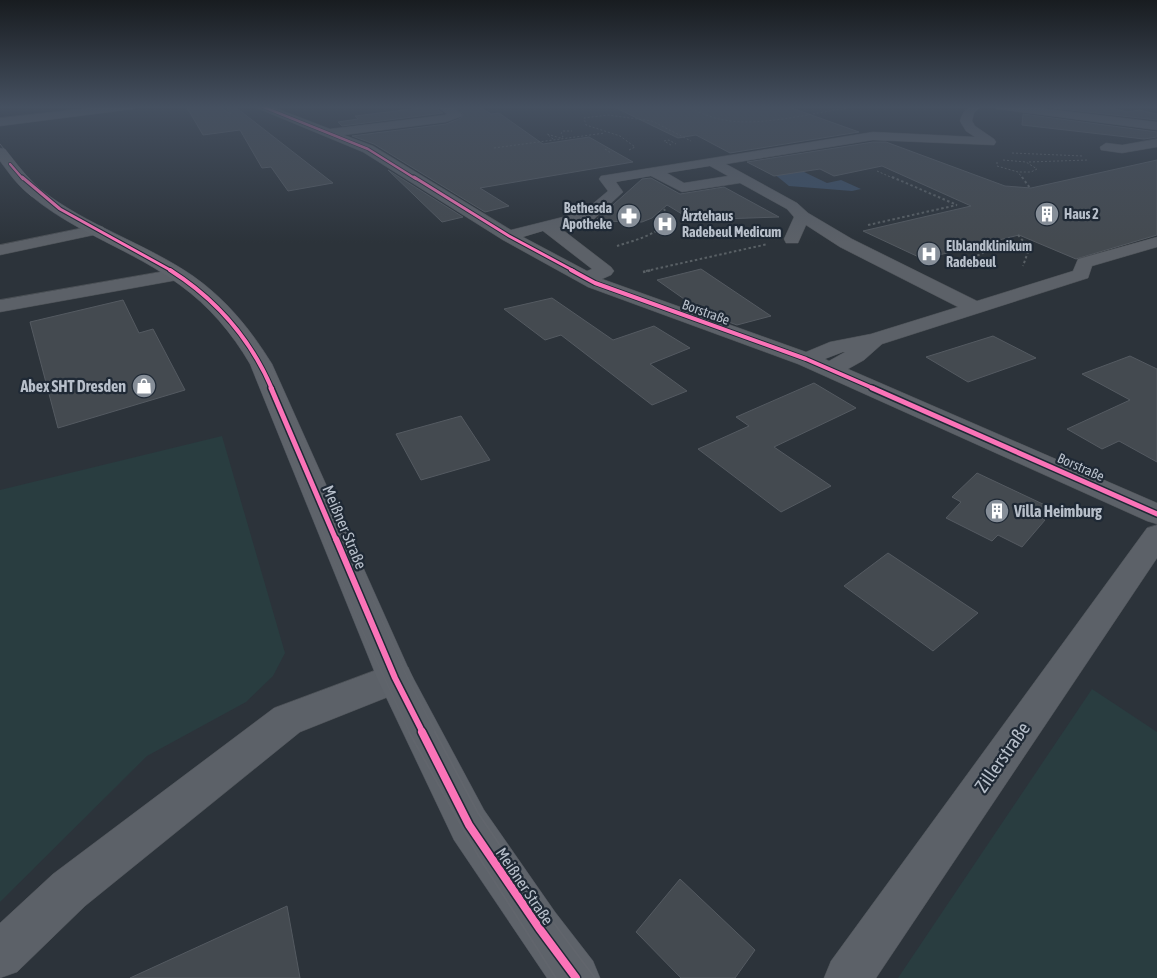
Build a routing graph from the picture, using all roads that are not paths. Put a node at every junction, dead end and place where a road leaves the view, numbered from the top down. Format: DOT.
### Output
graph roads {
  1 [pos="0,152"];
  2 [pos="372,152"];
  3 [pos="773,152"];
  4 [pos="718,160"];
  5 [pos="653,171"];
  6 [pos="742,178"];
  7 [pos="802,216"];
  8 [pos="546,225"];
  9 [pos="97,230"];
  10 [pos="509,236"];
  11 [pos="792,239"];
  12 [pos="1157,242"];
  13 [pos="0,250"];
  14 [pos="177,275"];
  15 [pos="590,280"];
  16 [pos="0,306"];
  17 [pos="973,308"];
  18 [pos="875,340"];
  19 [pos="806,359"];
  20 [pos="830,370"];
  21 [pos="1157,514"];
  22 [pos="1157,535"];
  23 [pos="395,678"];
  24 [pos="0,955"];
  25 [pos="576,978"];
  26 [pos="848,978"];
  1 -- 9 [label="main road, Meißner Straße"];
  2 -- 10 [label="street, Borstraße"];
  3 -- 4 [label="street"];
  4 -- 5 [label="street"];
  4 -- 6 [label="street"];
  5 -- 6 [label="street"];
  5 -- 8 [label="street"];
  6 -- 7 [label="street"];
  7 -- 11 [label="street"];
  7 -- 17 [label="street"];
  8 -- 10 [label="street"];
  8 -- 15 [label="street"];
  9 -- 13 [label="street"];
  9 -- 14 [label="main road, Meißner Straße"];
  10 -- 15 [label="street, Borstraße"];
  12 -- 17 [label="street"];
  14 -- 16 [label="street"];
  14 -- 23 [label="main road, Meißner Straße"];
  15 -- 19 [label="street, Borstraße"];
  17 -- 18 [label="street"];
  18 -- 19 [label="street"];
  18 -- 20 [label="street"];
  19 -- 20 [label="street, Borstraße"];
  20 -- 21 [label="street, Borstraße"];
  22 -- 26 [label="street, Zillerstraße"];
  23 -- 24 [label="street"];
  23 -- 25 [label="main road, Meißner Straße"];
}
